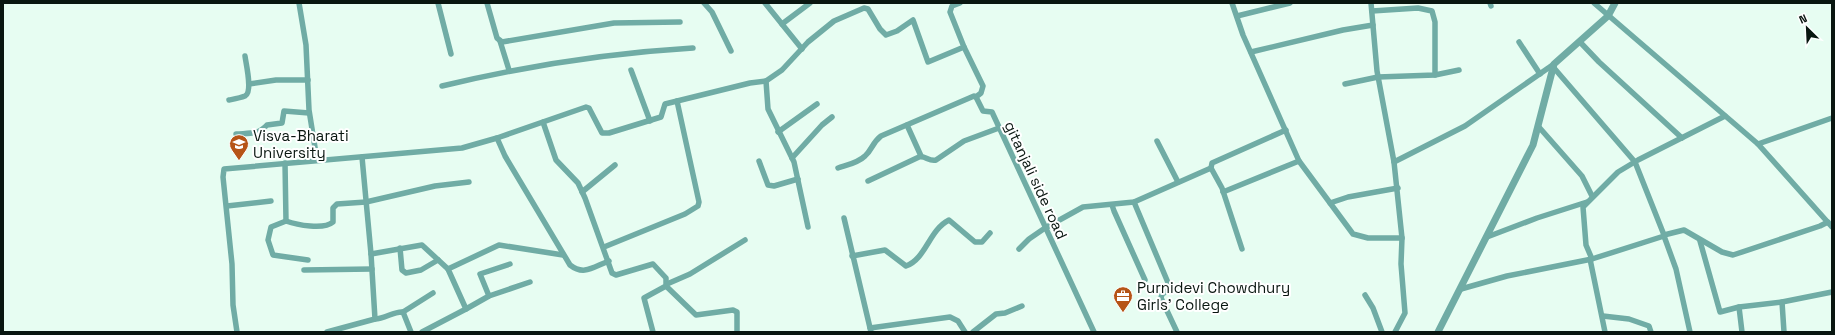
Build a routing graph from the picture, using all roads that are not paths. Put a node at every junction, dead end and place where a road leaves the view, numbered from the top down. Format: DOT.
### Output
graph roads {
  1 [pos="298,3"];
  2 [pos="438,3"];
  3 [pos="486,3"];
  4 [pos="704,3"];
  5 [pos="765,3"];
  6 [pos="810,3"];
  7 [pos="960,3"];
  8 [pos="1232,3"];
  9 [pos="1290,3"];
  10 [pos="1372,3"];
  11 [pos="1594,3"];
  12 [pos="1615,3"];
  13 [pos="950,6"];
  14 [pos="1372,11"];
  15 [pos="1237,16"];
  16 [pos="1608,16"];
  17 [pos="680,22"];
  18 [pos="782,24"];
  19 [pos="1373,26"];
  20 [pos="500,41"];
  21 [pos="1519,42"];
  22 [pos="1580,42"];
  23 [pos="964,47"];
  24 [pos="693,48"];
  25 [pos="802,49"];
  26 [pos="731,51"];
  27 [pos="1251,52"];
  28 [pos="452,54"];
  29 [pos="245,56"];
  30 [pos="1554,66"];
  31 [pos="509,70"];
  32 [pos="631,70"];
  33 [pos="1459,70"];
  34 [pos="1540,74"];
  35 [pos="1435,75"];
  36 [pos="1378,77"];
  37 [pos="308,80"];
  38 [pos="766,81"];
  39 [pos="249,84"];
  40 [pos="1345,84"];
  41 [pos="442,86"];
  42 [pos="976,96"];
  43 [pos="229,100"];
  44 [pos="677,101"];
  45 [pos="818,104"];
  46 [pos="309,113"];
  47 [pos="1725,116"];
  48 [pos="832,117"];
  49 [pos="1832,118"];
  50 [pos="650,121"];
  51 [pos="543,122"];
  52 [pos="907,125"];
  53 [pos="1538,126"];
  54 [pos="999,128"];
  55 [pos="1286,130"];
  56 [pos="778,132"];
  57 [pos="236,134"];
  58 [pos="497,138"];
  59 [pos="1682,138"];
  60 [pos="1157,141"];
  61 [pos="1758,144"];
  62 [pos="921,156"];
  63 [pos="362,157"];
  64 [pos="792,158"];
  65 [pos="317,160"];
  66 [pos="759,161"];
  67 [pos="1299,161"];
  68 [pos="1394,162"];
  69 [pos="1635,162"];
  70 [pos="285,163"];
  71 [pos="615,165"];
  72 [pos="838,168"];
  73 [pos="1211,168"];
  74 [pos="798,179"];
  75 [pos="868,181"];
  76 [pos="469,182"];
  77 [pos="1178,182"];
  78 [pos="1398,188"];
  79 [pos="582,192"];
  80 [pos="1223,192"];
  81 [pos="1592,196"];
  82 [pos="271,201"];
  83 [pos="366,202"];
  84 [pos="1134,202"];
  85 [pos="1588,202"];
  86 [pos="1330,203"];
  87 [pos="1112,205"];
  88 [pos="227,206"];
  89 [pos="844,218"];
  90 [pos="286,221"];
  91 [pos="1830,225"];
  92 [pos="808,227"];
  93 [pos="1045,228"];
  94 [pos="990,233"];
  95 [pos="1487,237"];
  96 [pos="1402,238"];
  97 [pos="745,240"];
  98 [pos="1700,240"];
  99 [pos="604,247"];
  100 [pos="400,248"];
  101 [pos="1019,249"];
  102 [pos="1242,249"];
  103 [pos="371,254"];
  104 [pos="563,254"];
  105 [pos="852,256"];
  106 [pos="1591,259"];
  107 [pos="308,260"];
  108 [pos="438,260"];
  109 [pos="608,261"];
  110 [pos="510,264"];
  111 [pos="372,269"];
  112 [pos="448,269"];
  113 [pos="304,270"];
  114 [pos="1145,280"];
  115 [pos="530,282"];
  116 [pos="666,285"];
  117 [pos="1461,289"];
  118 [pos="1832,292"];
  119 [pos="433,293"];
  120 [pos="1365,295"];
  121 [pos="489,296"];
  122 [pos="1782,302"];
  123 [pos="1022,306"];
  124 [pos="1739,307"];
  125 [pos="466,309"];
  126 [pos="404,312"];
  127 [pos="1603,316"];
  128 [pos="375,319"];
  129 [pos="870,330"];
  130 [pos="236,332"];
  131 [pos="327,332"];
  132 [pos="411,332"];
  133 [pos="422,332"];
  134 [pos="653,332"];
  135 [pos="738,332"];
  136 [pos="965,332"];
  137 [pos="974,332"];
  138 [pos="1094,332"];
  139 [pos="1177,332"];
  140 [pos="1382,332"];
  141 [pos="1395,332"];
  142 [pos="1438,332"];
  143 [pos="1605,332"];
  144 [pos="1652,332"];
  145 [pos="1690,332"];
  146 [pos="1742,332"];
  147 [pos="1784,332"];
  1 -- 37 [label="street"];
  2 -- 28 [label="street"];
  3 -- 20 [label="street"];
  4 -- 26 [label="street"];
  5 -- 18 [label="street"];
  6 -- 18 [label="street"];
  7 -- 13 [label="street"];
  8 -- 15 [label="street"];
  9 -- 15 [label="street"];
  10 -- 14 [label="street"];
  11 -- 16 [label="street"];
  12 -- 16 [label="street"];
  13 -- 23 [label="street"];
  14 -- 19 [label="street"];
  14 -- 35 [label="street"];
  15 -- 27 [label="street"];
  16 -- 22 [label="street"];
  16 -- 47 [label="street"];
  17 -- 20 [label="street"];
  18 -- 25 [label="street"];
  19 -- 27 [label="street"];
  19 -- 36 [label="street"];
  20 -- 31 [label="street"];
  21 -- 34 [label="street"];
  22 -- 30 [label="street"];
  22 -- 59 [label="street"];
  23 -- 25 [label="street"];
  23 -- 42 [label="street"];
  24 -- 31 [label="street"];
  25 -- 38 [label="street"];
  27 -- 55 [label="street"];
  29 -- 39 [label="street"];
  30 -- 34 [label="street"];
  30 -- 53 [label="street"];
  30 -- 69 [label="street"];
  31 -- 41 [label="street"];
  32 -- 50 [label="street"];
  33 -- 35 [label="street"];
  34 -- 68 [label="street"];
  35 -- 36 [label="street"];
  36 -- 40 [label="street"];
  36 -- 68 [label="street"];
  37 -- 39 [label="street"];
  37 -- 46 [label="street"];
  38 -- 44 [label="street"];
  38 -- 56 [label="street"];
  39 -- 43 [label="street"];
  42 -- 52 [label="street"];
  42 -- 54 [label="street, gitanjali side road"];
  44 -- 50 [label="street"];
  44 -- 99 [label="street"];
  45 -- 56 [label="street"];
  46 -- 57 [label="street"];
  46 -- 65 [label="street"];
  47 -- 59 [label="street"];
  47 -- 61 [label="street"];
  48 -- 64 [label="street"];
  49 -- 61 [label="street"];
  50 -- 51 [label="street"];
  51 -- 58 [label="street"];
  51 -- 79 [label="street"];
  52 -- 62 [label="street"];
  52 -- 72 [label="street"];
  53 -- 81 [label="street"];
  53 -- 95 [label="street"];
  54 -- 62 [label="street"];
  54 -- 93 [label="street, gitanjali side road"];
  55 -- 67 [label="street"];
  55 -- 73 [label="street"];
  56 -- 64 [label="street"];
  58 -- 63 [label="street"];
  58 -- 104 [label="street"];
  59 -- 69 [label="street"];
  60 -- 77 [label="street"];
  61 -- 91 [label="street"];
  62 -- 75 [label="street"];
  63 -- 65 [label="street"];
  63 -- 83 [label="street"];
  64 -- 74 [label="street"];
  65 -- 70 [label="street"];
  66 -- 74 [label="street"];
  67 -- 80 [label="street"];
  67 -- 86 [label="street"];
  68 -- 78 [label="street"];
  69 -- 81 [label="street"];
  69 -- 98 [label="street"];
  70 -- 88 [label="street"];
  70 -- 90 [label="street"];
  71 -- 79 [label="street"];
  73 -- 77 [label="street"];
  73 -- 80 [label="street"];
  74 -- 92 [label="street"];
  76 -- 83 [label="street"];
  77 -- 84 [label="street"];
  78 -- 86 [label="street"];
  78 -- 96 [label="street"];
  79 -- 99 [label="street"];
  80 -- 102 [label="street"];
  81 -- 85 [label="street"];
  82 -- 88 [label="street"];
  83 -- 90 [label="street"];
  83 -- 103 [label="street"];
  84 -- 87 [label="street"];
  84 -- 139 [label="street"];
  85 -- 95 [label="street"];
  85 -- 106 [label="street"];
  86 -- 96 [label="street"];
  87 -- 93 [label="street"];
  87 -- 114 [label="street"];
  88 -- 130 [label="street"];
  89 -- 105 [label="street"];
  90 -- 107 [label="street"];
  91 -- 98 [label="street"];
  93 -- 101 [label="street"];
  93 -- 138 [label="street, gitanjali side road"];
  94 -- 105 [label="street"];
  95 -- 117 [label="street"];
  96 -- 141 [label="street"];
  97 -- 116 [label="street"];
  98 -- 124 [label="street"];
  99 -- 109 [label="street"];
  100 -- 103 [label="street"];
  100 -- 108 [label="street"];
  100 -- 108 [label="street"];
  103 -- 111 [label="street"];
  104 -- 109 [label="street"];
  104 -- 112 [label="street"];
  105 -- 129 [label="street"];
  106 -- 117 [label="street"];
  106 -- 127 [label="street"];
  106 -- 145 [label="street"];
  108 -- 112 [label="street"];
  109 -- 116 [label="street"];
  110 -- 121 [label="street"];
  111 -- 113 [label="street"];
  111 -- 128 [label="street"];
  112 -- 125 [label="street"];
  115 -- 121 [label="street"];
  116 -- 134 [label="street"];
  116 -- 135 [label="street"];
  117 -- 142 [label="street"];
  118 -- 122 [label="street"];
  119 -- 126 [label="street"];
  120 -- 140 [label="street"];
  121 -- 125 [label="street"];
  122 -- 124 [label="street"];
  122 -- 147 [label="street"];
  123 -- 137 [label="street"];
  124 -- 146 [label="street"];
  125 -- 133 [label="street"];
  126 -- 128 [label="street"];
  126 -- 132 [label="street"];
  127 -- 143 [label="street"];
  127 -- 144 [label="street"];
  128 -- 131 [label="street"];
  129 -- 136 [label="street"];
}
